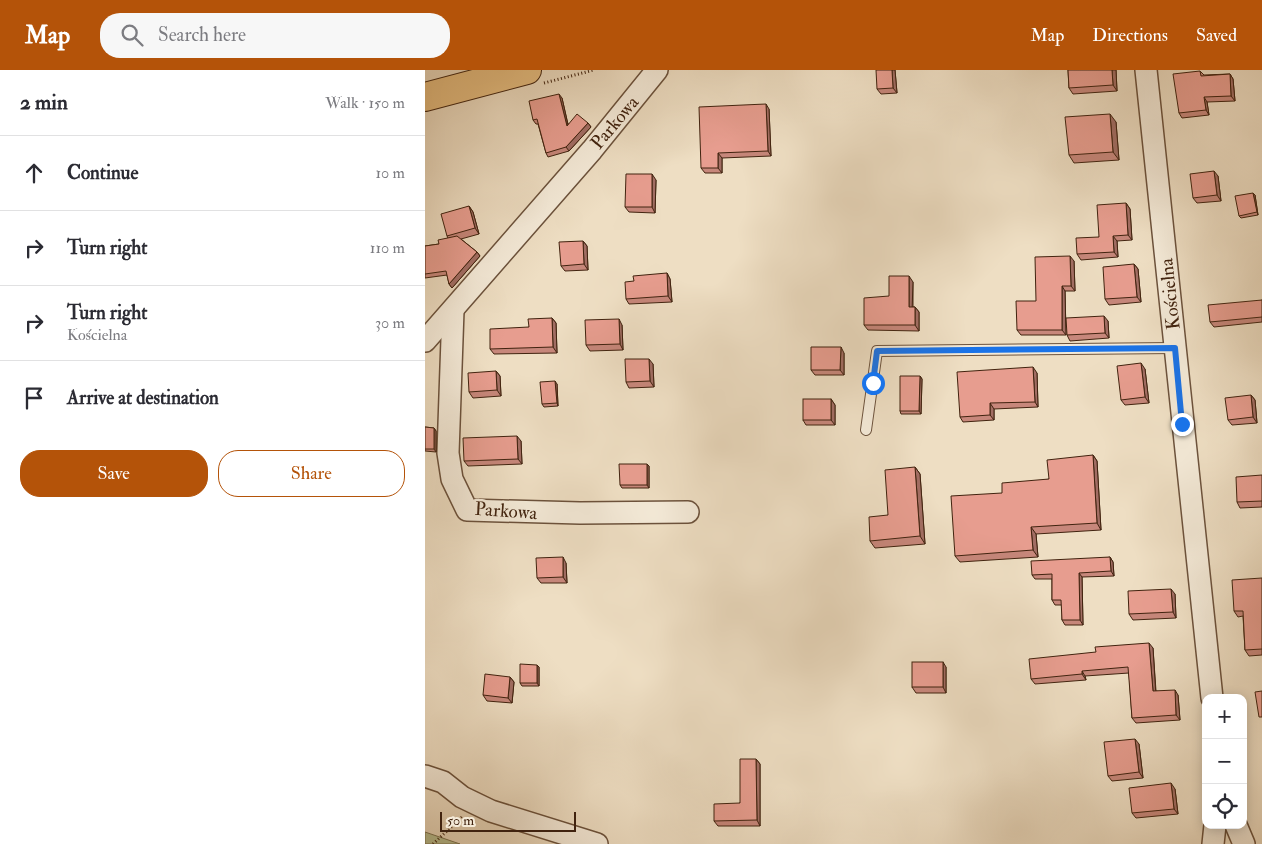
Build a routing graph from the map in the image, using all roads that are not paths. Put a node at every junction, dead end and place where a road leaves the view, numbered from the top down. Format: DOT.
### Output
graph roads {
  1 [pos="527,70"];
  2 [pos="657,70"];
  3 [pos="1146,70"];
  4 [pos="425,97"];
  5 [pos="453,310"];
  6 [pos="425,341"];
  7 [pos="1175,348"];
  8 [pos="866,430"];
  9 [pos="688,512"];
  10 [pos="1212,694"];
  11 [pos="425,776"];
  12 [pos="1215,829"];
  13 [pos="1238,829"];
  14 [pos="597,844"];
  15 [pos="1213,844"];
  16 [pos="1244,844"];
  1 -- 4 [label="main road"];
  2 -- 5 [label="street, Parkowa"];
  3 -- 7 [label="street, Kościelna"];
  5 -- 6 [label="street, Parkowa"];
  5 -- 9 [label="street, Parkowa"];
  7 -- 8 [label="lane"];
  7 -- 10 [label="street, Kościelna"];
  11 -- 14 [label="street"];
  12 -- 15 [label="street"];
  13 -- 16 [label="street"];
}
